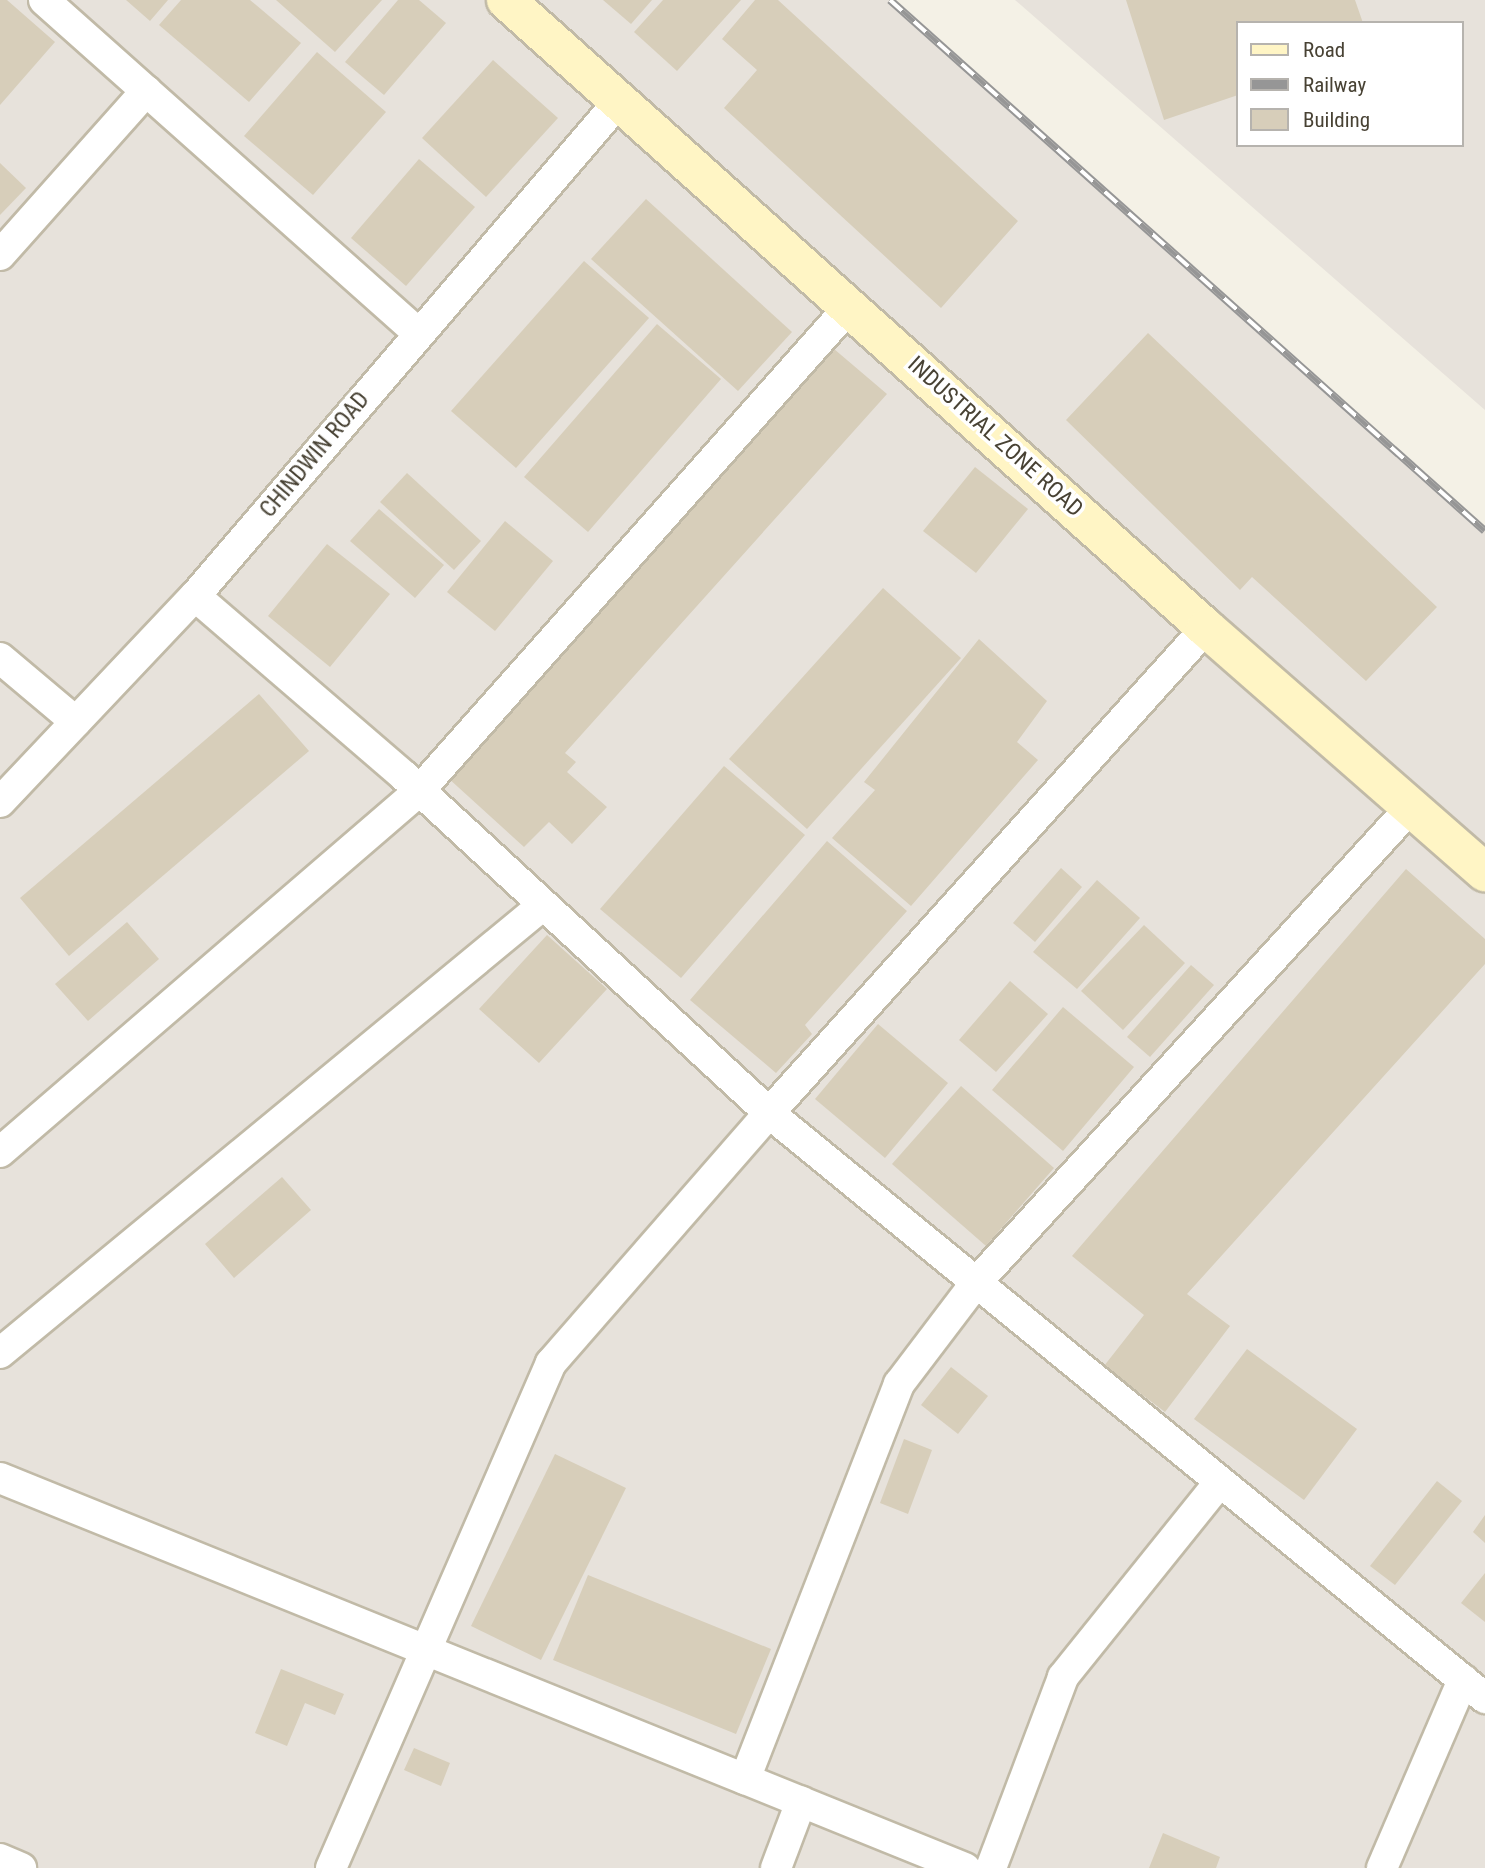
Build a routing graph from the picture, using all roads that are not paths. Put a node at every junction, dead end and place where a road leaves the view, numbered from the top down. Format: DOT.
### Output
graph roads {
  1 [pos="44,0"];
  2 [pos="506,0"];
  3 [pos="146,91"];
  4 [pos="621,99"];
  5 [pos="0,255"];
  6 [pos="850,306"];
  7 [pos="418,333"];
  8 [pos="195,596"];
  9 [pos="1206,628"];
  10 [pos="0,658"];
  11 [pos="76,722"];
  12 [pos="419,791"];
  13 [pos="0,802"];
  14 [pos="1411,807"];
  15 [pos="1485,872"];
  16 [pos="543,905"];
  17 [pos="769,1112"];
  18 [pos="0,1152"];
  19 [pos="975,1284"];
  20 [pos="0,1353"];
  21 [pos="0,1478"];
  22 [pos="1220,1482"];
  23 [pos="427,1651"];
  24 [pos="1474,1689"];
  25 [pos="745,1779"];
  26 [pos="802,1802"];
  27 [pos="0,1859"];
  28 [pos="22,1868"];
  29 [pos="331,1868"];
  30 [pos="776,1868"];
  31 [pos="965,1868"];
  32 [pos="991,1868"];
  33 [pos="1382,1868"];
  1 -- 3 [label="street"];
  2 -- 4 [label="street, INDUSTRIAL ZONE ROAD"];
  3 -- 5 [label="street"];
  3 -- 7 [label="street"];
  4 -- 6 [label="street, INDUSTRIAL ZONE ROAD"];
  4 -- 7 [label="street, CHINDWIN ROAD"];
  6 -- 9 [label="street, INDUSTRIAL ZONE ROAD"];
  6 -- 12 [label="street"];
  7 -- 8 [label="street, CHINDWIN ROAD"];
  8 -- 11 [label="street, CHINDWIN ROAD"];
  8 -- 12 [label="street"];
  9 -- 14 [label="street, INDUSTRIAL ZONE ROAD"];
  9 -- 17 [label="street"];
  10 -- 11 [label="street"];
  11 -- 13 [label="street, CHINDWIN ROAD"];
  12 -- 16 [label="street"];
  12 -- 18 [label="street"];
  14 -- 15 [label="street, INDUSTRIAL ZONE ROAD"];
  14 -- 19 [label="street"];
  16 -- 17 [label="street"];
  16 -- 20 [label="street"];
  17 -- 19 [label="street"];
  17 -- 23 [label="street"];
  19 -- 22 [label="street"];
  19 -- 25 [label="street"];
  21 -- 23 [label="street"];
  22 -- 24 [label="street"];
  22 -- 32 [label="street"];
  23 -- 25 [label="street"];
  23 -- 29 [label="street"];
  24 -- 33 [label="street"];
  25 -- 26 [label="street"];
  26 -- 30 [label="street"];
  26 -- 31 [label="street"];
  27 -- 28 [label="street"];
}
